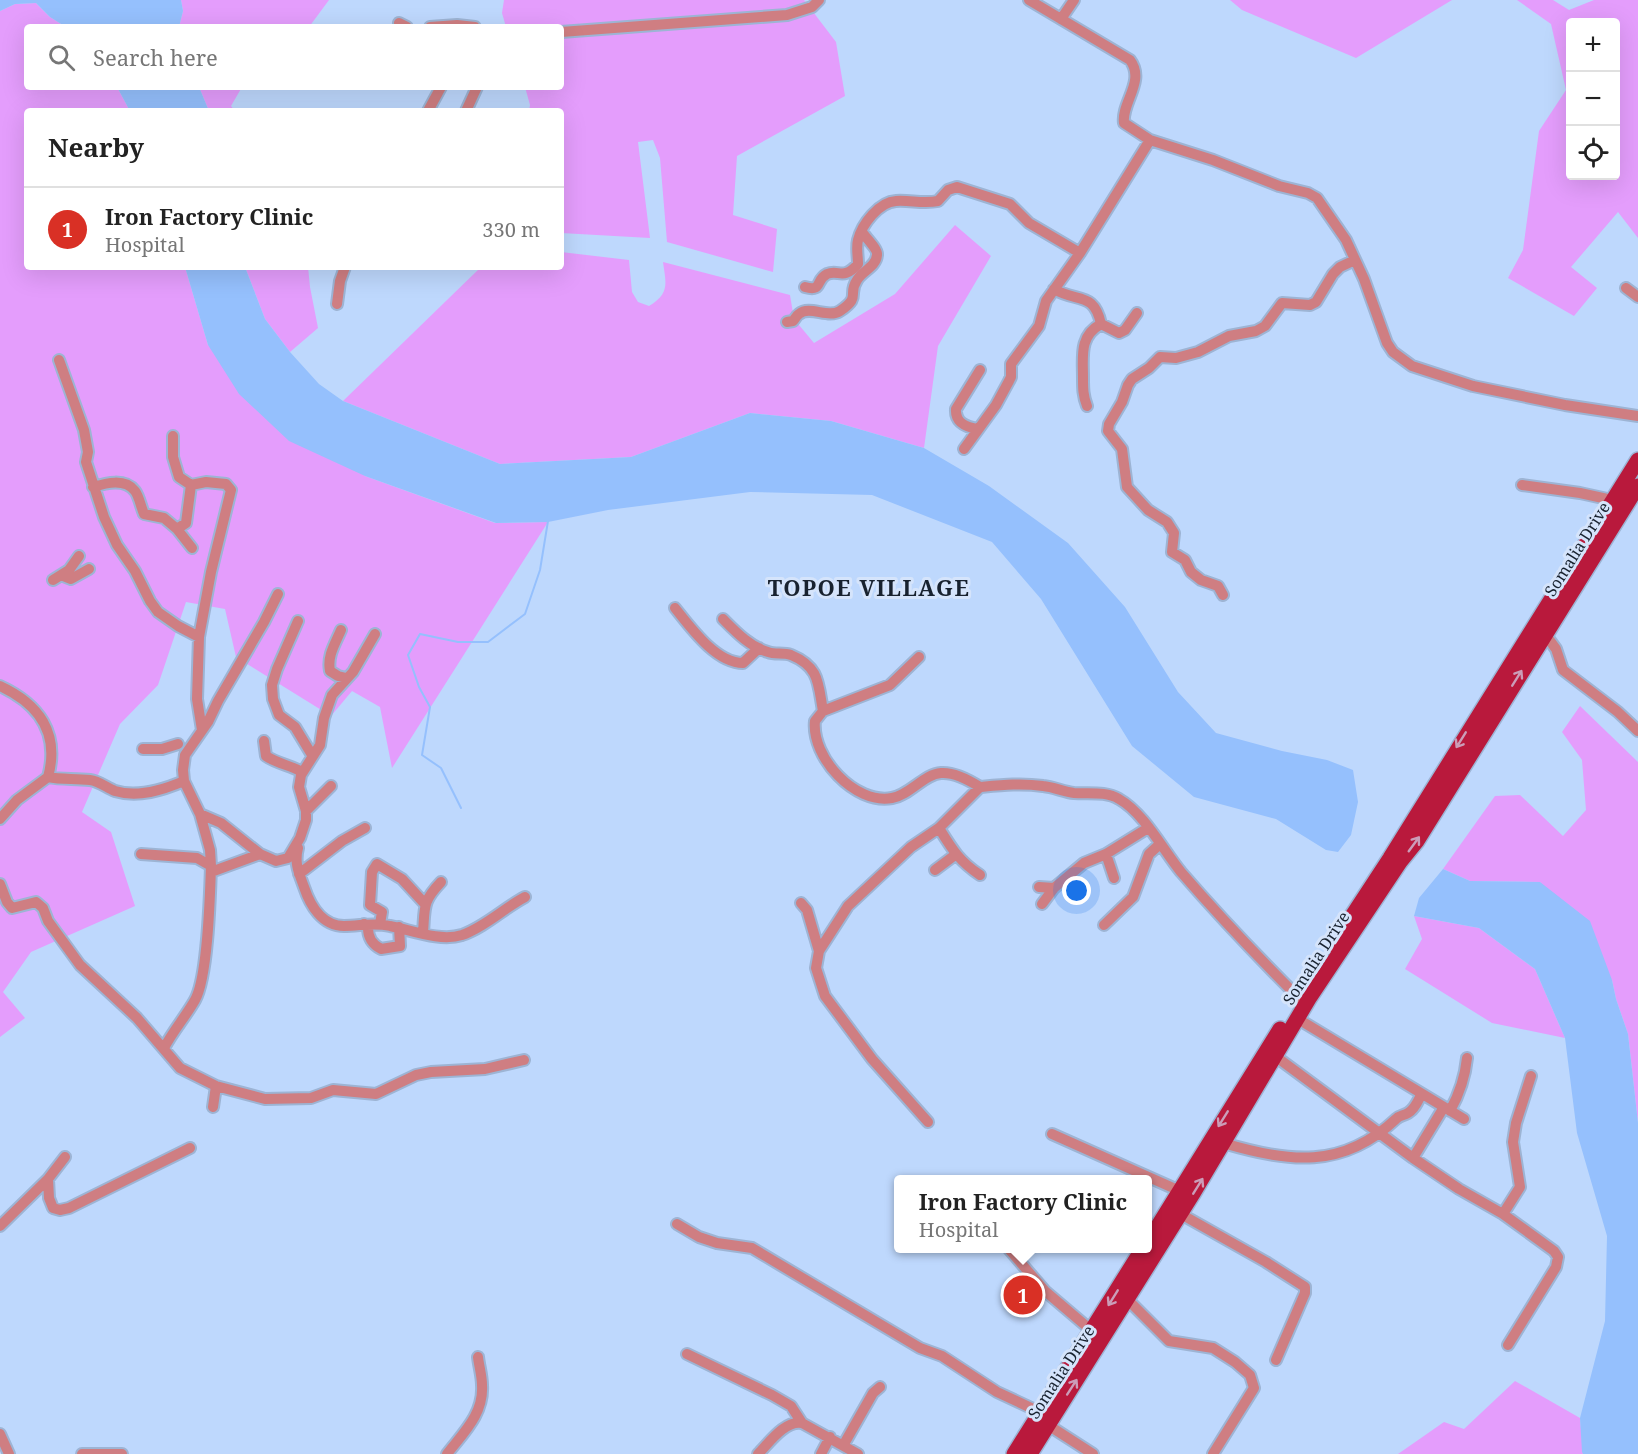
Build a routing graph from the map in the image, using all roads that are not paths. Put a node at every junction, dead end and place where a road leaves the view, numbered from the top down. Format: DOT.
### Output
graph roads {
  1 [pos="819,0"];
  2 [pos="1029,0"];
  3 [pos="1074,0"];
  4 [pos="1061,20"];
  5 [pos="564,32"];
  6 [pos="439,90"];
  7 [pos="476,90"];
  8 [pos="430,108"];
  9 [pos="467,108"];
  10 [pos="1150,140"];
  11 [pos="862,232"];
  12 [pos="1080,253"];
  13 [pos="1355,260"];
  14 [pos="344,270"];
  15 [pos="804,287"];
  16 [pos="1626,288"];
  17 [pos="1054,289"];
  18 [pos="1638,297"];
  19 [pos="337,304"];
  20 [pos="1137,313"];
  21 [pos="787,322"];
  22 [pos="1101,324"];
  23 [pos="60,360"];
  24 [pos="980,370"];
  25 [pos="1087,406"];
  26 [pos="1638,416"];
  27 [pos="978,429"];
  28 [pos="172,436"];
  29 [pos="964,449"];
  30 [pos="1638,460"];
  31 [pos="191,485"];
  32 [pos="1522,485"];
  33 [pos="1638,486"];
  34 [pos="93,487"];
  35 [pos="1612,500"];
  36 [pos="177,529"];
  37 [pos="192,548"];
  38 [pos="78,556"];
  39 [pos="89,569"];
  40 [pos="278,594"];
  41 [pos="1223,595"];
  42 [pos="675,608"];
  43 [pos="723,619"];
  44 [pos="298,621"];
  45 [pos="341,630"];
  46 [pos="375,634"];
  47 [pos="1545,634"];
  48 [pos="199,637"];
  49 [pos="759,648"];
  50 [pos="919,657"];
  51 [pos="346,678"];
  52 [pos="0,686"];
  53 [pos="823,711"];
  54 [pos="202,730"];
  55 [pos="1638,731"];
  56 [pos="333,738"];
  57 [pos="264,741"];
  58 [pos="178,744"];
  59 [pos="320,745"];
  60 [pos="143,749"];
  61 [pos="312,755"];
  62 [pos="302,772"];
  63 [pos="48,777"];
  64 [pos="184,781"];
  65 [pos="331,786"];
  66 [pos="980,787"];
  67 [pos="306,811"];
  68 [pos="200,814"];
  69 [pos="0,819"];
  70 [pos="365,828"];
  71 [pos="939,828"];
  72 [pos="1148,828"];
  73 [pos="300,838"];
  74 [pos="1160,844"];
  75 [pos="141,854"];
  76 [pos="260,854"];
  77 [pos="1106,854"];
  78 [pos="955,855"];
  79 [pos="276,861"];
  80 [pos="211,869"];
  81 [pos="935,870"];
  82 [pos="298,871"];
  83 [pos="980,874"];
  84 [pos="1114,878"];
  85 [pos="441,882"];
  86 [pos="0,884"];
  87 [pos="1038,887"];
  88 [pos="1054,888"];
  89 [pos="525,897"];
  90 [pos="801,903"];
  91 [pos="425,904"];
  92 [pos="1042,904"];
  93 [pos="364,924"];
  94 [pos="380,924"];
  95 [pos="1104,925"];
  96 [pos="399,927"];
  97 [pos="423,933"];
  98 [pos="819,951"];
  99 [pos="1300,999"];
  100 [pos="1298,1019"];
  101 [pos="164,1048"];
  102 [pos="1275,1056"];
  103 [pos="1467,1058"];
  104 [pos="524,1060"];
  105 [pos="1532,1076"];
  106 [pos="216,1086"];
  107 [pos="1421,1095"];
  108 [pos="213,1107"];
  109 [pos="1447,1109"];
  110 [pos="1464,1119"];
  111 [pos="928,1122"];
  112 [pos="1052,1134"];
  113 [pos="1381,1134"];
  114 [pos="1223,1143"];
  115 [pos="190,1148"];
  116 [pos="65,1157"];
  117 [pos="1413,1158"];
  118 [pos="1144,1175"];
  119 [pos="48,1179"];
  120 [pos="1152,1179"];
  121 [pos="1180,1191"];
  122 [pos="1179,1213"];
  123 [pos="1503,1214"];
  124 [pos="677,1224"];
  125 [pos="0,1226"];
  126 [pos="1152,1236"];
  127 [pos="1012,1253"];
  128 [pos="1140,1253"];
  129 [pos="1128,1300"];
  130 [pos="1092,1331"];
  131 [pos="1508,1345"];
  132 [pos="687,1354"];
  133 [pos="478,1357"];
  134 [pos="1276,1360"];
  135 [pos="880,1387"];
  136 [pos="1047,1419"];
  137 [pos="802,1422"];
  138 [pos="0,1434"];
  139 [pos="830,1437"];
  140 [pos="844,1444"];
  141 [pos="9,1454"];
  142 [pos="82,1454"];
  143 [pos="122,1454"];
  144 [pos="447,1454"];
  145 [pos="758,1454"];
  146 [pos="821,1454"];
  147 [pos="858,1454"];
  148 [pos="1014,1454"];
  149 [pos="1030,1454"];
  150 [pos="1093,1454"];
  151 [pos="1213,1454"];
  1 -- 5 [label="street"];
  2 -- 4 [label="street"];
  3 -- 4 [label="street"];
  4 -- 10 [label="street"];
  6 -- 8 [label="street"];
  7 -- 9 [label="street"];
  10 -- 12 [label="street"];
  10 -- 13 [label="street"];
  11 -- 12 [label="street"];
  11 -- 15 [label="street"];
  11 -- 21 [label="street"];
  12 -- 17 [label="street"];
  13 -- 26 [label="street"];
  13 -- 41 [label="street"];
  14 -- 19 [label="street"];
  16 -- 18 [label="street"];
  17 -- 22 [label="street"];
  17 -- 27 [label="street"];
  20 -- 22 [label="street"];
  22 -- 25 [label="street"];
  23 -- 34 [label="street"];
  24 -- 27 [label="street"];
  27 -- 29 [label="street"];
  28 -- 31 [label="street"];
  30 -- 35 [label="main road, Somalia Drive"];
  31 -- 36 [label="street"];
  31 -- 48 [label="street"];
  32 -- 35 [label="street"];
  33 -- 47 [label="main road, Somalia Drive"];
  34 -- 36 [label="street"];
  34 -- 48 [label="street"];
  35 -- 99 [label="main road, Somalia Drive, one-way"];
  36 -- 37 [label="street"];
  38 -- 39 [label="street"];
  40 -- 54 [label="street"];
  42 -- 49 [label="street"];
  43 -- 49 [label="street"];
  44 -- 61 [label="street"];
  45 -- 51 [label="street"];
  46 -- 51 [label="street"];
  47 -- 55 [label="street"];
  100 -- 47 [label="main road, Somalia Drive, one-way"];
  48 -- 54 [label="street"];
  49 -- 53 [label="street"];
  50 -- 53 [label="street"];
  51 -- 59 [label="street"];
  52 -- 63 [label="street"];
  53 -- 66 [label="street"];
  54 -- 64 [label="street"];
  56 -- 59 [label="street"];
  57 -- 62 [label="street"];
  58 -- 60 [label="street"];
  59 -- 61 [label="street"];
  61 -- 62 [label="street"];
  62 -- 67 [label="street"];
  63 -- 64 [label="street"];
  63 -- 69 [label="street"];
  64 -- 68 [label="street"];
  65 -- 67 [label="street"];
  66 -- 71 [label="street"];
  66 -- 72 [label="street"];
  67 -- 73 [label="street"];
  68 -- 76 [label="street"];
  68 -- 80 [label="street"];
  70 -- 82 [label="street"];
  71 -- 78 [label="street"];
  71 -- 98 [label="street"];
  72 -- 74 [label="street"];
  72 -- 77 [label="street"];
  73 -- 79 [label="street"];
  73 -- 82 [label="street"];
  74 -- 95 [label="street"];
  74 -- 99 [label="street"];
  75 -- 80 [label="street"];
  76 -- 79 [label="street"];
  76 -- 80 [label="street"];
  77 -- 84 [label="street"];
  77 -- 88 [label="street"];
  78 -- 81 [label="street"];
  78 -- 83 [label="street"];
  79 -- 82 [label="street"];
  80 -- 101 [label="street"];
  82 -- 93 [label="street"];
  85 -- 91 [label="street"];
  86 -- 101 [label="street"];
  87 -- 88 [label="street"];
  88 -- 92 [label="street"];
  89 -- 97 [label="street"];
  90 -- 98 [label="street"];
  91 -- 94 [label="street"];
  91 -- 97 [label="street"];
  93 -- 94 [label="street"];
  93 -- 96 [label="street"];
  94 -- 96 [label="street"];
  96 -- 97 [label="street"];
  98 -- 111 [label="street"];
  99 -- 121 [label="main road, Somalia Drive, one-way"];
  100 -- 102 [label="main road, Somalia Drive"];
  100 -- 107 [label="street"];
  101 -- 106 [label="street"];
  102 -- 113 [label="street"];
  102 -- 114 [label="main road, Somalia Drive"];
  103 -- 109 [label="street"];
  104 -- 106 [label="street"];
  105 -- 123 [label="street"];
  106 -- 108 [label="street"];
  107 -- 109 [label="street"];
  107 -- 113 [label="street"];
  109 -- 110 [label="street"];
  109 -- 117 [label="street"];
  112 -- 118 [label="street"];
  113 -- 114 [label="street"];
  113 -- 117 [label="street"];
  122 -- 114 [label="main road, Somalia Drive, one-way"];
  115 -- 119 [label="street"];
  116 -- 119 [label="street"];
  117 -- 123 [label="street"];
  119 -- 125 [label="street"];
  120 -- 121 [label="street"];
  121 -- 126 [label="main road, Somalia Drive"];
  122 -- 129 [label="main road, Somalia Drive"];
  122 -- 134 [label="street"];
  123 -- 131 [label="street"];
  124 -- 136 [label="street"];
  127 -- 130 [label="street"];
  128 -- 130 [label="main road, Somalia Drive, one-way"];
  136 -- 129 [label="main road, Somalia Drive, one-way"];
  129 -- 151 [label="street"];
  130 -- 136 [label="main road, Somalia Drive"];
  132 -- 137 [label="street"];
  133 -- 144 [label="street"];
  135 -- 140 [label="street"];
  136 -- 148 [label="main road, Somalia Drive"];
  136 -- 149 [label="main road, Somalia Drive"];
  136 -- 150 [label="street"];
  137 -- 139 [label="street"];
  137 -- 145 [label="street"];
  138 -- 141 [label="street"];
  139 -- 140 [label="street"];
  139 -- 146 [label="street"];
  140 -- 147 [label="street"];
  142 -- 143 [label="street"];
}
